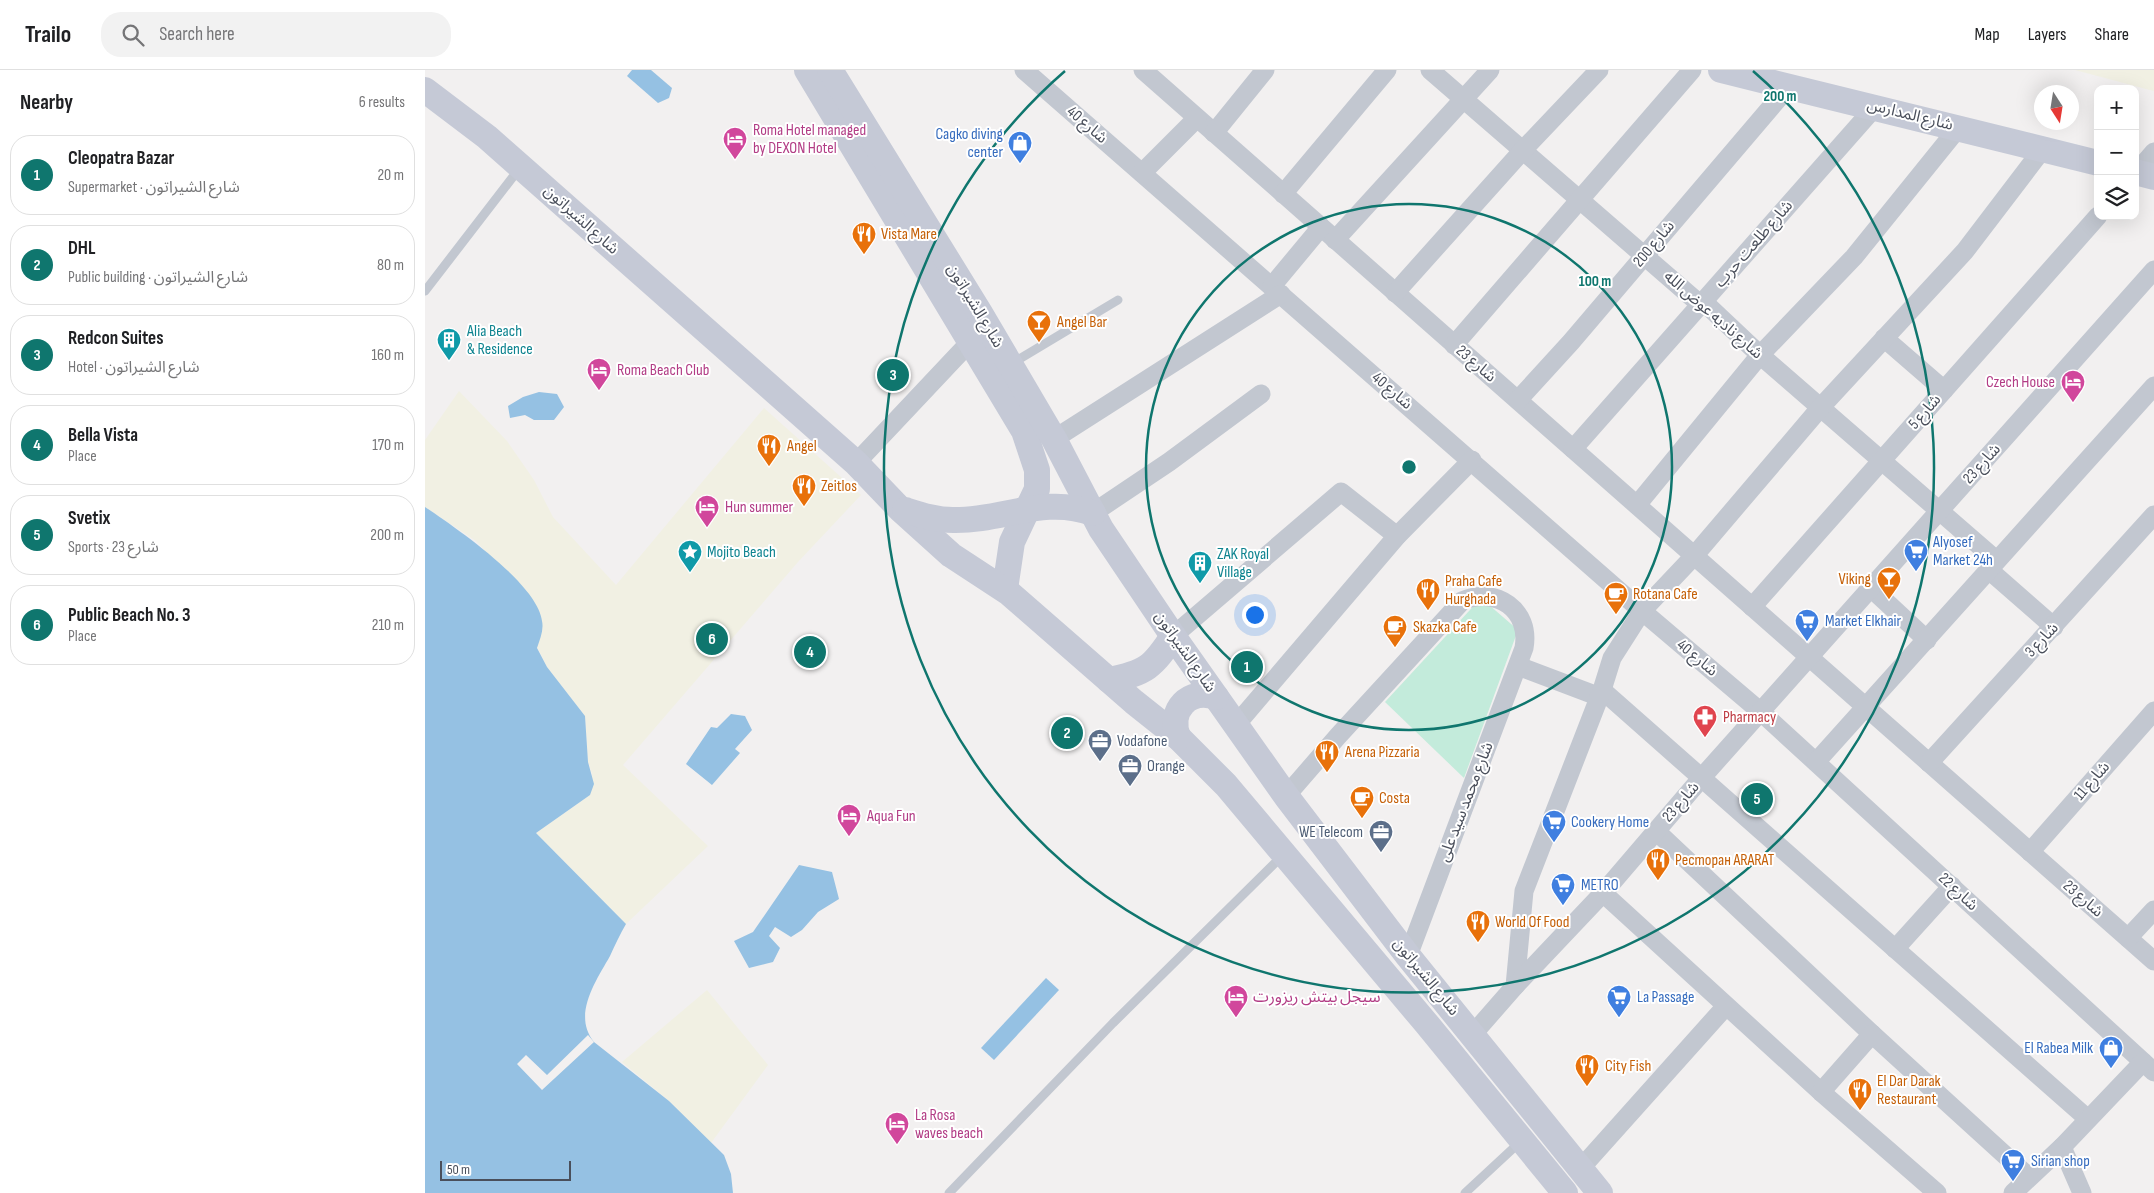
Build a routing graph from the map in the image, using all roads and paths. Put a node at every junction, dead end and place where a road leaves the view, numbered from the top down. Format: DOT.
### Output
graph roads {
  1 [pos="807,70"];
  2 [pos="830,70"];
  3 [pos="1024,70"];
  4 [pos="1265,70"];
  5 [pos="1387,70"];
  6 [pos="1430,70"];
  7 [pos="1490,70"];
  8 [pos="1599,70"];
  9 [pos="1692,70"];
  10 [pos="1721,70"];
  11 [pos="1154,74"];
  12 [pos="1789,86"];
  13 [pos="425,90"];
  14 [pos="1465,100"];
  15 [pos="1875,107"];
  16 [pos="1197,118"];
  17 [pos="1959,127"];
  18 [pos="1213,133"];
  19 [pos="1523,150"];
  20 [pos="2042,150"];
  21 [pos="2154,152"];
  22 [pos="2094,162"];
  23 [pos="521,166"];
  24 [pos="1142,173"];
  25 [pos="2140,173"];
  26 [pos="1283,194"];
  27 [pos="1579,199"];
  28 [pos="2094,220"];
  29 [pos="1321,228"];
  30 [pos="1335,240"];
  31 [pos="1644,255"];
  32 [pos="2154,270"];
  33 [pos="1277,290"];
  34 [pos="425,292"];
  35 [pos="1395,293"];
  36 [pos="1118,300"];
  37 [pos="1701,305"];
  38 [pos="1884,338"];
  39 [pos="970,342"];
  40 [pos="1454,345"];
  41 [pos="1759,355"];
  42 [pos="1010,364"];
  43 [pos="2154,386"];
  44 [pos="1944,390"];
  45 [pos="1261,394"];
  46 [pos="1518,400"];
  47 [pos="1820,408"];
  48 [pos="1054,439"];
  49 [pos="1573,449"];
  50 [pos="1472,460"];
  51 [pos="1881,461"];
  52 [pos="856,463"];
  53 [pos="1637,506"];
  54 [pos="900,509"];
  55 [pos="1029,509"];
  56 [pos="1939,511"];
  57 [pos="1093,513"];
  58 [pos="2154,515"];
  59 [pos="1397,536"];
  60 [pos="1694,556"];
  61 [pos="1993,565"];
  62 [pos="1871,588"];
  63 [pos="1005,589"];
  64 [pos="1751,607"];
  65 [pos="1642,611"];
  66 [pos="2054,627"];
  67 [pos="1173,636"];
  68 [pos="1927,640"];
  69 [pos="1809,657"];
  70 [pos="1518,666"];
  71 [pos="1109,680"];
  72 [pos="1601,693"];
  73 [pos="1216,697"];
  74 [pos="1865,707"];
  75 [pos="2154,711"];
  76 [pos="1761,712"];
  77 [pos="1235,726"];
  78 [pos="1178,737"];
  79 [pos="1816,762"];
  80 [pos="1929,763"];
  81 [pos="1702,777"];
  82 [pos="1286,796"];
  83 [pos="1656,831"];
  84 [pos="2030,852"];
  85 [pos="1284,854"];
  86 [pos="1952,886"];
  87 [pos="1603,893"];
  88 [pos="2154,910"];
  89 [pos="2128,938"];
  90 [pos="1895,949"];
  91 [pos="1408,956"];
  92 [pos="2154,961"];
  93 [pos="1515,986"];
  94 [pos="1727,1006"];
  95 [pos="1473,1034"];
  96 [pos="1872,1034"];
  97 [pos="2150,1071"];
  98 [pos="1821,1092"];
  99 [pos="2088,1119"];
  100 [pos="1522,1140"];
  101 [pos="2062,1147"];
  102 [pos="1581,1168"];
  103 [pos="2029,1177"];
  104 [pos="949,1193"];
  105 [pos="1465,1193"];
  106 [pos="1565,1193"];
  107 [pos="1600,1193"];
  108 [pos="1937,1193"];
  109 [pos="2013,1193"];
  110 [pos="2082,1193"];
  1 -- 39 [label="street, شارع الشيراتون"];
  2 -- 42 [label="street, شارع الشيراتون"];
  3 -- 24 [label="street, شارع 40"];
  4 -- 18 [label="street"];
  5 -- 26 [label="street"];
  6 -- 14 [label="street, شارع ناديه عوض الله"];
  7 -- 14 [label="street"];
  8 -- 19 [label="street"];
  9 -- 27 [label="street"];
  10 -- 12 [label="street, شارع المدارس"];
  11 -- 16 [label="street, شارع 23"];
  12 -- 15 [label="street, شارع المدارس"];
  12 -- 31 [label="street, شارع 200"];
  13 -- 23 [label="street, شارع الشيراتون"];
  14 -- 19 [label="street, شارع ناديه عوض الله"];
  14 -- 30 [label="street"];
  15 -- 17 [label="street, شارع المدارس"];
  15 -- 37 [label="street, شارع طلعت حرب"];
  16 -- 18 [label="street, شارع 23"];
  16 -- 24 [label="street"];
  17 -- 20 [label="street, شارع المدارس"];
  17 -- 41 [label="street"];
  18 -- 26 [label="street, شارع 23"];
  19 -- 27 [label="street, شارع ناديه عوض الله"];
  19 -- 35 [label="street"];
  20 -- 22 [label="street, شارع المدارس"];
  20 -- 38 [label="street"];
  21 -- 25 [label="street"];
  23 -- 34 [label="lane"];
  23 -- 52 [label="street, شارع الشيراتون"];
  24 -- 33 [label="street, شارع 40"];
  26 -- 29 [label="street, شارع 23"];
  27 -- 31 [label="street, شارع ناديه عوض الله"];
  27 -- 40 [label="street"];
  28 -- 44 [label="street, شارع 5"];
  29 -- 30 [label="street, شارع 23"];
  29 -- 33 [label="street"];
  30 -- 35 [label="street, شارع 23"];
  31 -- 37 [label="street, شارع ناديه عوض الله"];
  31 -- 46 [label="street, شارع 200"];
  32 -- 56 [label="street, شارع 23"];
  33 -- 48 [label="street"];
  33 -- 50 [label="street, شارع 40"];
  35 -- 40 [label="street, شارع 23"];
  36 -- 42 [label="lane"];
  37 -- 41 [label="street, شارع ناديه عوض الله"];
  37 -- 49 [label="street, شارع طلعت حرب"];
  38 -- 44 [label="street"];
  38 -- 47 [label="street"];
  39 -- 52 [label="street"];
  39 -- 55 [label="street, شارع الشيراتون"];
  40 -- 46 [label="street, شارع 23"];
  41 -- 47 [label="street, شارع ناديه عوض الله"];
  41 -- 53 [label="street"];
  42 -- 48 [label="street, شارع الشيراتون"];
  43 -- 61 [label="street"];
  44 -- 51 [label="street, شارع 5"];
  45 -- 57 [label="street"];
  46 -- 49 [label="street, شارع 23"];
  47 -- 51 [label="street, شارع ناديه عوض الله"];
  47 -- 60 [label="street"];
  48 -- 57 [label="street, شارع الشيراتون"];
  49 -- 53 [label="street, شارع 23"];
  50 -- 59 [label="street"];
  50 -- 65 [label="street, شارع 40"];
  51 -- 56 [label="street, شارع ناديه عوض الله"];
  51 -- 64 [label="street, شارع 5"];
  52 -- 54 [label="street, شارع الشيراتون"];
  53 -- 60 [label="street, شارع 23"];
  54 -- 55 [label="street"];
  54 -- 63 [label="street, شارع الشيراتون"];
  55 -- 57 [label="street"];
  55 -- 63 [label="street, شارع الشيراتون"];
  56 -- 61 [label="street, شارع ناديه عوض الله"];
  56 -- 62 [label="street, شارع 23"];
  57 -- 67 [label="street, شارع الشيراتون"];
  58 -- 66 [label="street, شارع 3"];
  59 -- 67 [label="street"];
  59 -- 77 [label="street"];
  60 -- 64 [label="street, شارع 23"];
  60 -- 65 [label="street"];
  61 -- 66 [label="street, شارع ناديه عوض الله"];
  61 -- 68 [label="street"];
  62 -- 68 [label="street"];
  62 -- 69 [label="street, شارع 23"];
  63 -- 71 [label="street, شارع الشيراتون"];
  64 -- 69 [label="street, شارع 23"];
  65 -- 72 [label="street"];
  65 -- 76 [label="street, شارع 40"];
  66 -- 80 [label="street, شارع 3"];
  67 -- 71 [label="street"];
  67 -- 73 [label="street, شارع الشيراتون"];
  68 -- 74 [label="street"];
  69 -- 74 [label="street, شارع 23"];
  69 -- 76 [label="street, شارع 23"];
  70 -- 72 [label="street"];
  70 -- 82 [label="street, شارع محمد سيد على"];
  70 -- 91 [label="street, شارع محمد سيد على"];
  71 -- 78 [label="street, شارع الشيراتون"];
  72 -- 81 [label="street"];
  72 -- 93 [label="street"];
  73 -- 77 [label="street, شارع الشيراتون"];
  73 -- 78 [label="street"];
  74 -- 79 [label="street"];
  74 -- 80 [label="street, شارع 23"];
  75 -- 84 [label="street, شارع 11"];
  76 -- 79 [label="street, شارع 22"];
  76 -- 81 [label="street, شارع 23"];
  77 -- 82 [label="street, شارع الشيراتون"];
  78 -- 85 [label="street, شارع الشيراتون"];
  79 -- 86 [label="street, شارع 22"];
  80 -- 84 [label="street, شارع 23"];
  81 -- 83 [label="street, شارع 23"];
  81 -- 90 [label="street"];
  82 -- 91 [label="street, شارع الشيراتون"];
  83 -- 87 [label="street, شارع 23"];
  83 -- 96 [label="street"];
  84 -- 89 [label="street, شارع 23"];
  85 -- 100 [label="street, شارع الشيراتون"];
  85 -- 104 [label="lane"];
  86 -- 90 [label="street"];
  86 -- 97 [label="street, شارع 22"];
  87 -- 93 [label="street, شارع 23"];
  87 -- 94 [label="street"];
  88 -- 89 [label="street"];
  89 -- 92 [label="street, شارع 23"];
  90 -- 99 [label="street"];
  91 -- 95 [label="street, شارع الشيراتون"];
  93 -- 95 [label="street, شارع 23"];
  94 -- 98 [label="street"];
  94 -- 102 [label="street"];
  95 -- 102 [label="street, شارع الشيراتون"];
  96 -- 98 [label="street"];
  96 -- 103 [label="street"];
  97 -- 99 [label="street"];
  98 -- 108 [label="street"];
  99 -- 101 [label="street"];
  100 -- 105 [label="lane"];
  100 -- 106 [label="street, شارع الشيراتون"];
  101 -- 103 [label="street"];
  101 -- 110 [label="street"];
  102 -- 107 [label="street, شارع الشيراتون"];
  103 -- 109 [label="street"];
}
